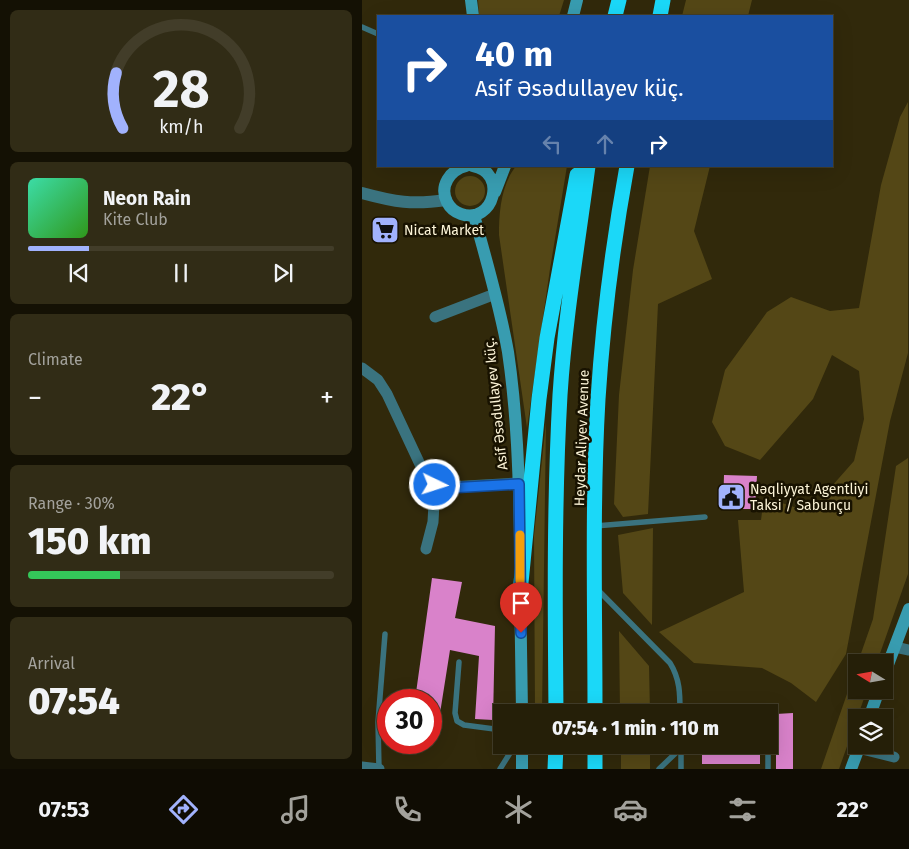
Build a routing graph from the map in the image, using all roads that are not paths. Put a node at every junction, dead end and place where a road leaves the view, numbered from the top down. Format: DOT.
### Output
graph roads {
  1 [pos="471,0"];
  2 [pos="577,0"];
  3 [pos="619,0"];
  4 [pos="663,0"];
  5 [pos="473,15"];
  6 [pos="573,15"];
  7 [pos="615,15"];
  8 [pos="660,15"];
  9 [pos="362,27"];
  10 [pos="377,34"];
  11 [pos="465,167"];
  12 [pos="505,167"];
  13 [pos="579,167"];
  14 [pos="588,167"];
  15 [pos="627,167"];
  16 [pos="362,193"];
  17 [pos="446,200"];
  18 [pos="492,200"];
  19 [pos="474,215"];
  20 [pos="495,294"];
  21 [pos="435,317"];
  22 [pos="362,368"];
  23 [pos="519,484"];
  24 [pos="435,485"];
  25 [pos="705,517"];
  26 [pos="595,526"];
  27 [pos="426,549"];
  28 [pos="595,587"];
  29 [pos="520,593"];
  30 [pos="908,609"];
  31 [pos="385,634"];
  32 [pos="895,647"];
  33 [pos="908,650"];
  34 [pos="892,654"];
  35 [pos="459,662"];
  36 [pos="522,704"];
  37 [pos="556,704"];
  38 [pos="595,704"];
  39 [pos="680,704"];
  40 [pos="493,729"];
  41 [pos="509,754"];
  42 [pos="522,754"];
  43 [pos="556,754"];
  44 [pos="595,754"];
  45 [pos="674,754"];
  46 [pos="681,754"];
  47 [pos="768,754"];
  48 [pos="856,754"];
  49 [pos="884,754"];
  50 [pos="894,757"];
  51 [pos="362,767"];
  52 [pos="379,769"];
  53 [pos="500,769"];
  54 [pos="522,769"];
  55 [pos="556,769"];
  56 [pos="595,769"];
  57 [pos="659,769"];
  58 [pos="681,769"];
  59 [pos="768,769"];
  60 [pos="851,769"];
  1 -- 5 [label="main road"];
  2 -- 6 [label="main road"];
  3 -- 7 [label="highway"];
  4 -- 8 [label="highway"];
  9 -- 10 [label="lane"];
  11 -- 17 [label="main road"];
  11 -- 18 [label="main road"];
  12 -- 18 [label="main road"];
  13 -- 29 [label="highway"];
  14 -- 37 [label="highway, Heydar Aliyev Avenue"];
  15 -- 26 [label="highway, Heydar Aliyev Avenue"];
  16 -- 17 [label="street"];
  17 -- 19 [label="main road"];
  18 -- 19 [label="main road"];
  19 -- 20 [label="main road, Asif Əsədullayev küç."];
  20 -- 21 [label="street"];
  20 -- 23 [label="main road, Asif Əsədullayev küç."];
  22 -- 24 [label="street"];
  23 -- 24 [label="street"];
  23 -- 29 [label="main road, Asif Əsədullayev küç."];
  24 -- 27 [label="street"];
  25 -- 26 [label="lane"];
  26 -- 28 [label="highway, Heydar Aliyev Avenue"];
  28 -- 38 [label="highway, Heydar Aliyev Avenue"];
  28 -- 39 [label="lane"];
  29 -- 36 [label="main road, Asif Əsədullayev küç."];
  30 -- 32 [label="main road"];
  31 -- 52 [label="lane"];
  32 -- 33 [label="street"];
  32 -- 34 [label="main road"];
  35 -- 40 [label="lane"];
  41 -- 53 [label="lane"];
  42 -- 54 [label="main road"];
  43 -- 55 [label="highway"];
  44 -- 56 [label="highway"];
  45 -- 57 [label="lane"];
  46 -- 58 [label="lane"];
  47 -- 59 [label="lane"];
  48 -- 60 [label="main road"];
  49 -- 50 [label="street"];
  51 -- 52 [label="street"];
}
